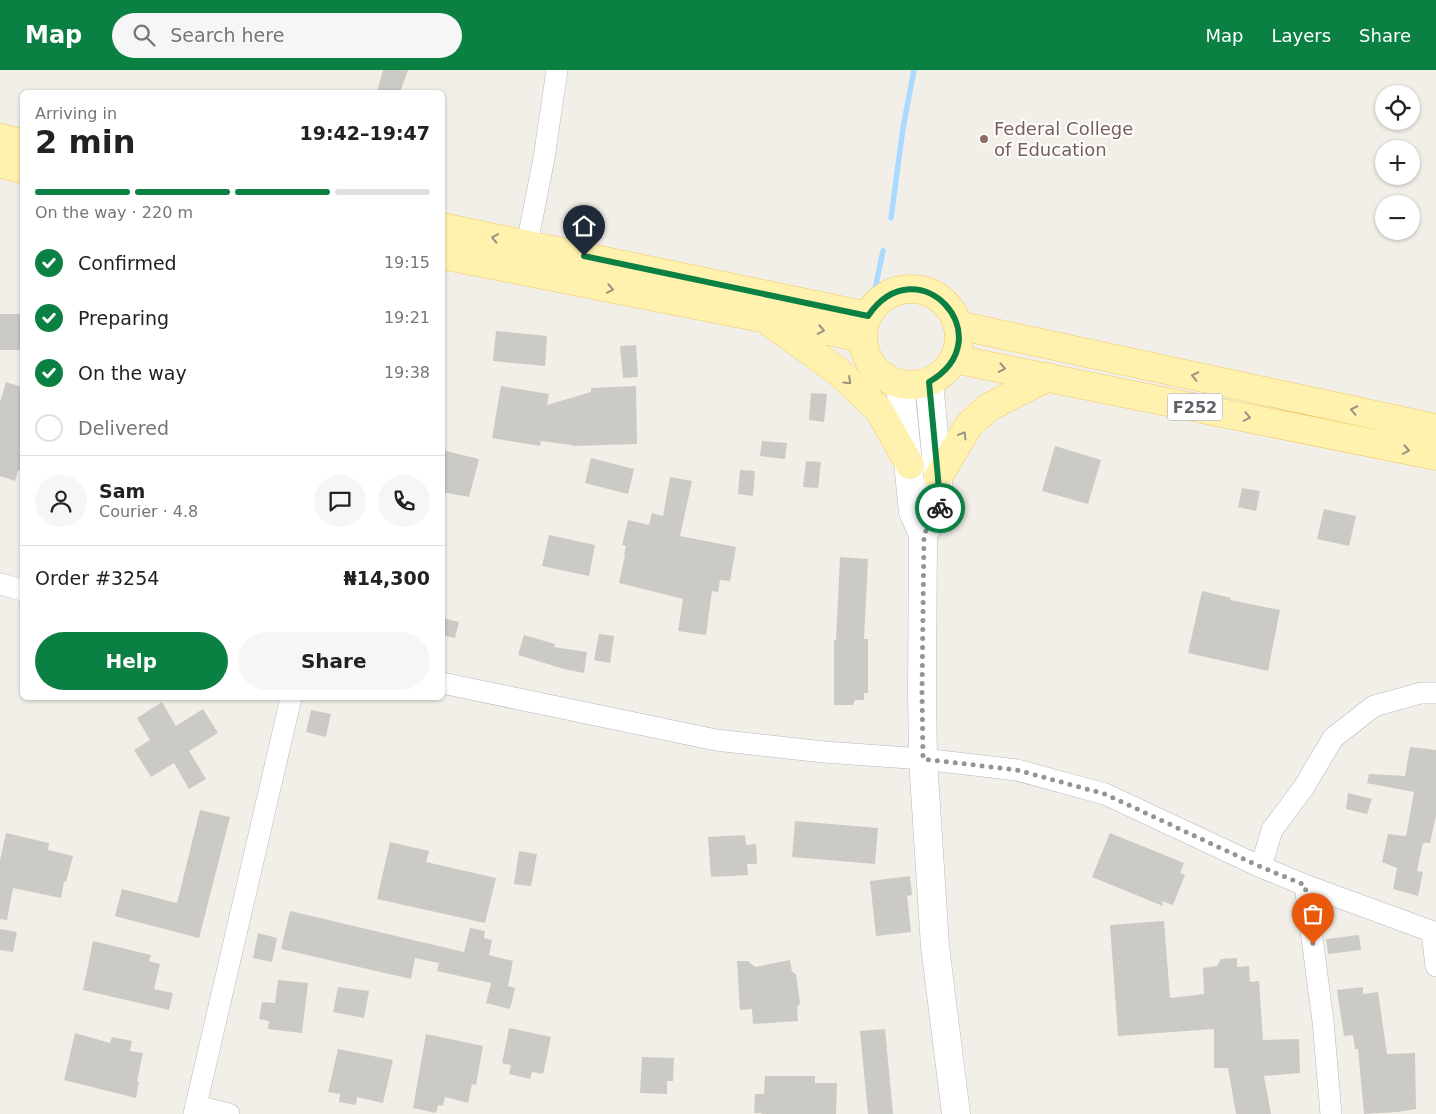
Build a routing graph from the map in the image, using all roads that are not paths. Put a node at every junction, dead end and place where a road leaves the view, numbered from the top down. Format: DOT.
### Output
graph roads {
  1 [pos="557,70"];
  2 [pos="0,138"];
  3 [pos="20,143"];
  4 [pos="0,164"];
  5 [pos="20,169"];
  6 [pos="445,228"];
  7 [pos="527,244"];
  8 [pos="445,255"];
  9 [pos="522,271"];
  10 [pos="767,320"];
  11 [pos="957,325"];
  12 [pos="866,327"];
  13 [pos="954,359"];
  14 [pos="1048,377"];
  15 [pos="929,382"];
  16 [pos="900,384"];
  17 [pos="1436,428"];
  18 [pos="1436,456"];
  19 [pos="910,465"];
  20 [pos="938,478"];
  21 [pos="924,534"];
  22 [pos="0,584"];
  23 [pos="20,589"];
  24 [pos="445,684"];
  25 [pos="1436,693"];
  26 [pos="291,700"];
  27 [pos="923,759"];
  28 [pos="1261,867"];
  29 [pos="1305,885"];
  30 [pos="1434,933"];
  31 [pos="1436,966"];
  32 [pos="195,1110"];
  33 [pos="229,1114"];
  34 [pos="956,1114"];
  35 [pos="1331,1114"];
  1 -- 7 [label="street"];
  2 -- 3 [label="main road"];
  4 -- 5 [label="main road"];
  7 -- 6 [label="main road, one-way"];
  7 -- 9 [label="street"];
  7 -- 12 [label="main road"];
  8 -- 9 [label="main road"];
  9 -- 10 [label="main road, one-way"];
  10 -- 12 [label="main road, one-way"];
  10 -- 19 [label="main road, one-way"];
  11 -- 12 [label="main road"];
  11 -- 13 [label="main road"];
  17 -- 11 [label="main road, F252, one-way"];
  12 -- 16 [label="main road"];
  13 -- 14 [label="main road, F252, one-way"];
  13 -- 15 [label="main road"];
  14 -- 18 [label="main road, F252, one-way"];
  20 -- 14 [label="main road, one-way"];
  15 -- 16 [label="main road"];
  15 -- 20 [label="main road"];
  16 -- 19 [label="main road"];
  19 -- 21 [label="main road"];
  20 -- 21 [label="main road"];
  21 -- 27 [label="main road"];
  22 -- 23 [label="street"];
  24 -- 27 [label="street"];
  25 -- 28 [label="street"];
  26 -- 32 [label="street"];
  27 -- 28 [label="street"];
  27 -- 34 [label="main road"];
  28 -- 29 [label="street"];
  29 -- 30 [label="street"];
  29 -- 35 [label="street"];
  30 -- 31 [label="street"];
  32 -- 33 [label="street"];
}
